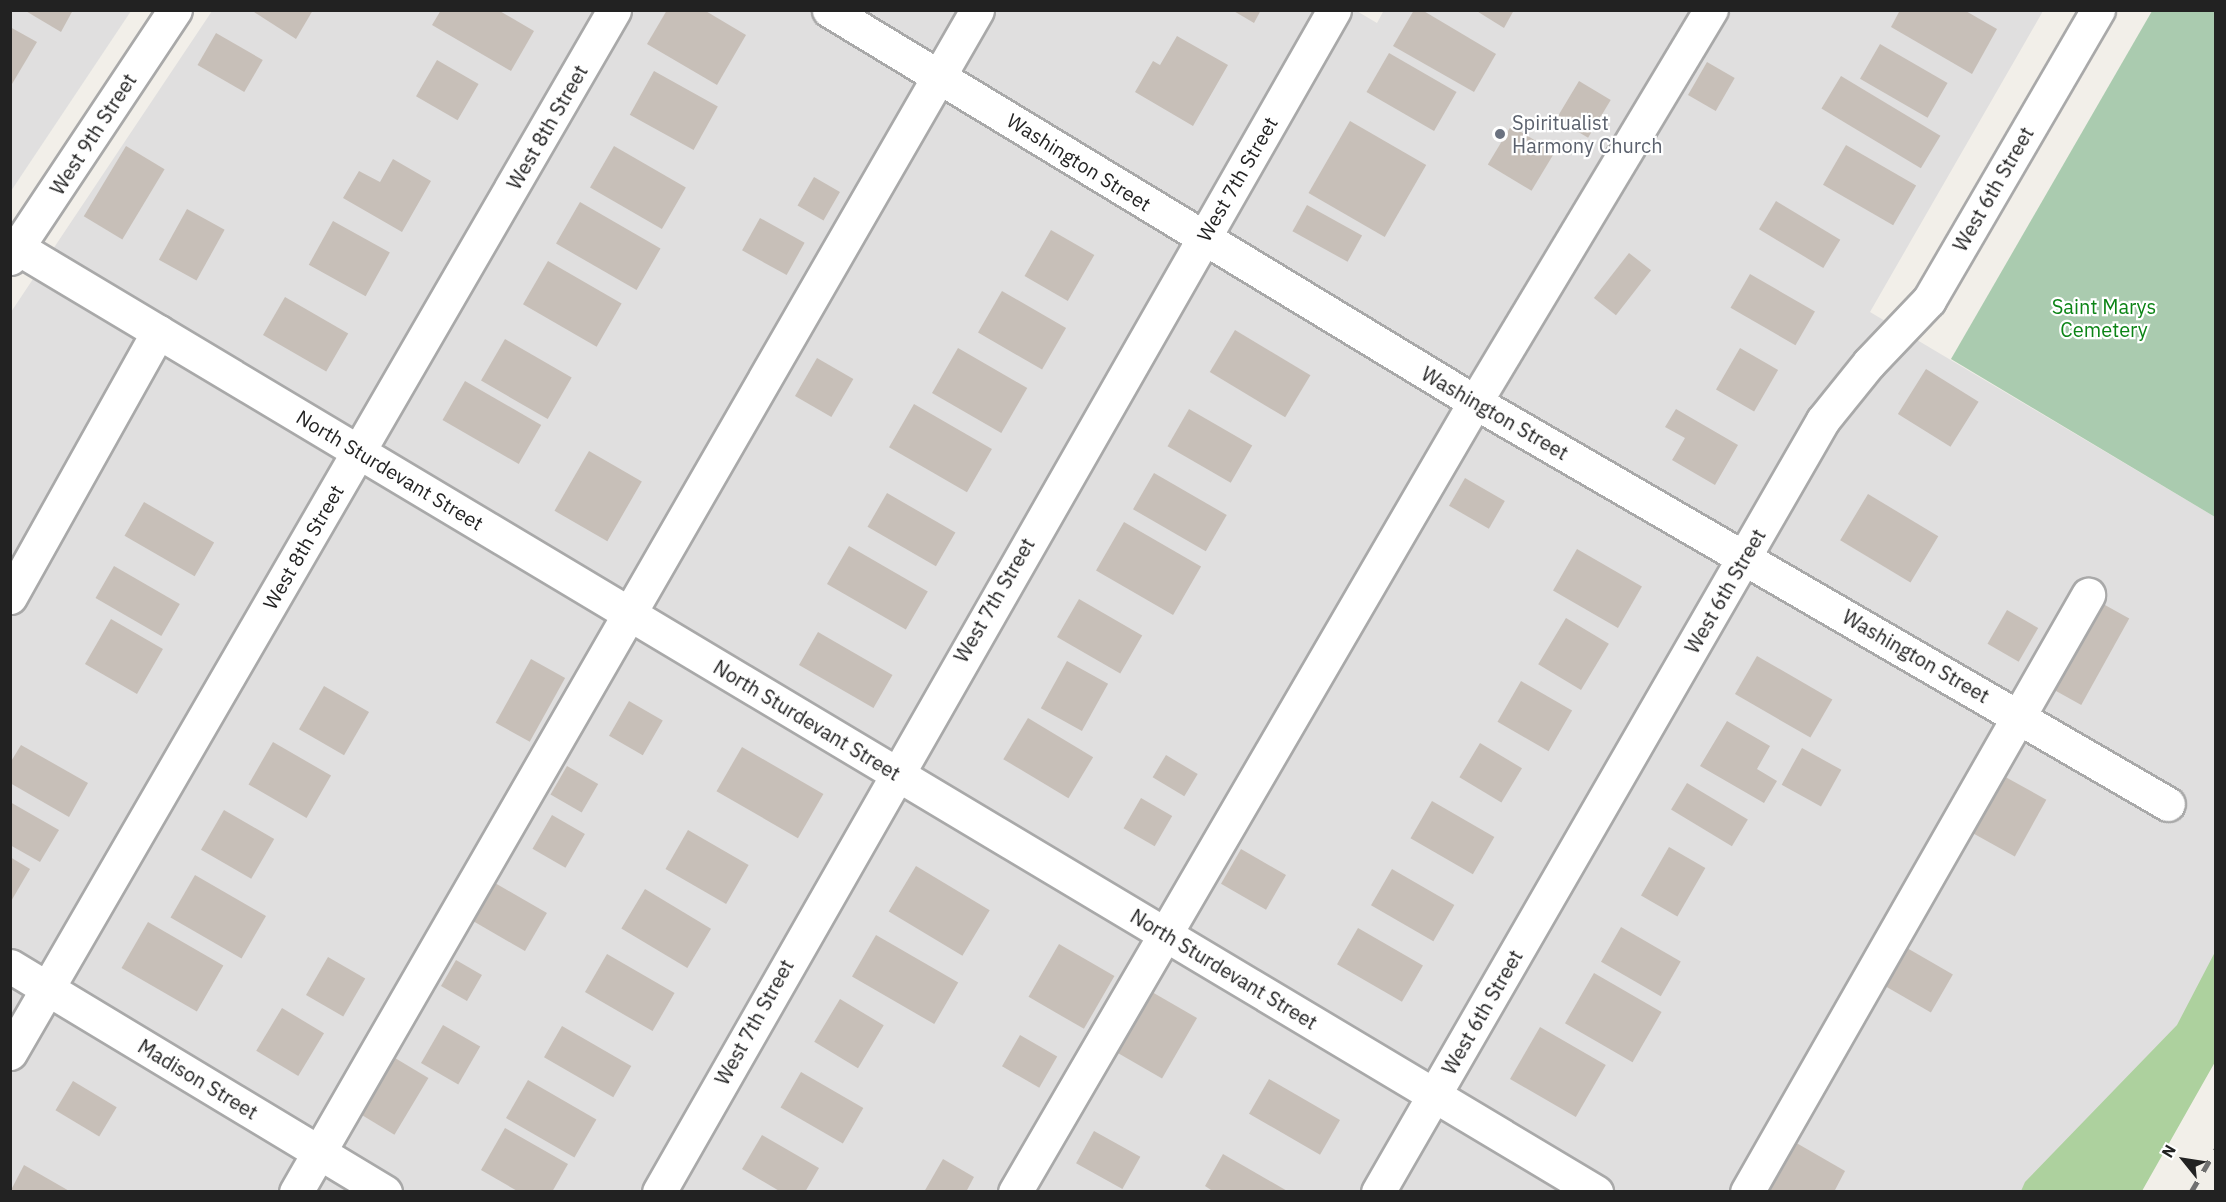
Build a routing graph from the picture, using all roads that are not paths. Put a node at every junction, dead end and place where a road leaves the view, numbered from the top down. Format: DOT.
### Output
graph roads {
  1 [pos="175,10"];
  2 [pos="614,10"];
  3 [pos="829,10"];
  4 [pos="976,10"];
  5 [pos="1334,10"];
  6 [pos="1711,10"];
  7 [pos="2097,10"];
  8 [pos="939,76"];
  9 [pos="1202,238"];
  10 [pos="14,253"];
  11 [pos="158,332"];
  12 [pos="1475,402"];
  13 [pos="358,452"];
  14 [pos="1745,557"];
  15 [pos="2088,595"];
  16 [pos="10,597"];
  17 [pos="630,614"];
  18 [pos="2019,716"];
  19 [pos="895,773"];
  20 [pos="2168,804"];
  21 [pos="1165,934"];
  22 [pos="10,966"];
  23 [pos="48,988"];
  24 [pos="10,1053"];
  25 [pos="1435,1094"];
  26 [pos="319,1152"];
  27 [pos="296,1191"];
  28 [pos="385,1191"];
  29 [pos="659,1191"];
  30 [pos="1015,1191"];
  31 [pos="1378,1191"];
  32 [pos="1596,1191"];
  33 [pos="1747,1191"];
  1 -- 10 [label="street, West 9th Street"];
  2 -- 13 [label="street, West 8th Street"];
  3 -- 8 [label="street, Washington Street"];
  4 -- 8 [label="street"];
  5 -- 9 [label="street, West 7th Street"];
  6 -- 12 [label="street"];
  7 -- 14 [label="street, West 6th Street"];
  8 -- 9 [label="street, Washington Street"];
  8 -- 17 [label="street"];
  9 -- 12 [label="street, Washington Street"];
  9 -- 19 [label="street, West 7th Street"];
  10 -- 11 [label="street, North Sturdevant Street"];
  11 -- 13 [label="street, North Sturdevant Street"];
  11 -- 16 [label="street"];
  12 -- 14 [label="street, Washington Street"];
  12 -- 21 [label="street"];
  13 -- 17 [label="street, North Sturdevant Street"];
  13 -- 23 [label="street, West 8th Street"];
  14 -- 18 [label="street, Washington Street"];
  14 -- 25 [label="street, West 6th Street"];
  15 -- 18 [label="street"];
  17 -- 19 [label="street, North Sturdevant Street"];
  17 -- 26 [label="street"];
  18 -- 20 [label="street, Washington Street"];
  18 -- 33 [label="street"];
  19 -- 21 [label="street, North Sturdevant Street"];
  19 -- 29 [label="street, West 7th Street"];
  21 -- 25 [label="street, North Sturdevant Street"];
  21 -- 30 [label="street"];
  22 -- 23 [label="street, Madison Street"];
  23 -- 24 [label="street, West 8th Street"];
  23 -- 26 [label="street, Madison Street"];
  25 -- 31 [label="street, West 6th Street"];
  25 -- 32 [label="street, North Sturdevant Street"];
  26 -- 27 [label="street"];
  26 -- 28 [label="street, Madison Street"];
}
